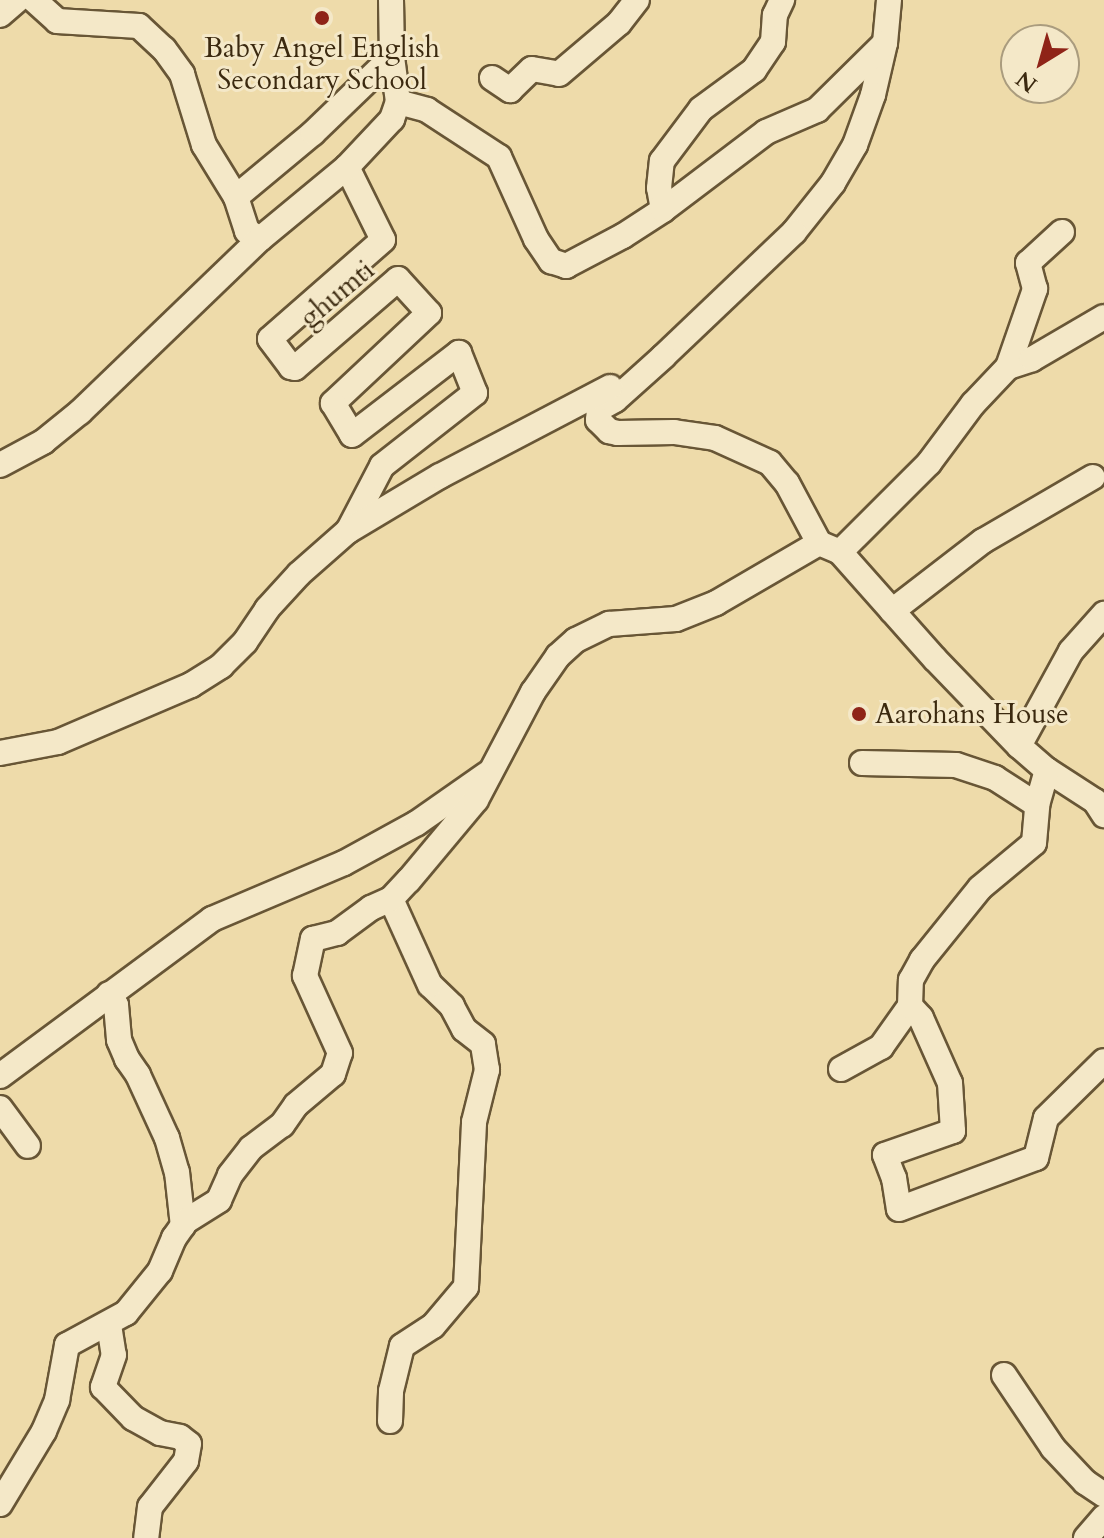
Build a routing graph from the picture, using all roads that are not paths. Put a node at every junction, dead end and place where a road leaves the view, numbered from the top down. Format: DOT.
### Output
graph roads {
  1 [pos="17,0"];
  2 [pos="34,0"];
  3 [pos="391,0"];
  4 [pos="637,0"];
  5 [pos="782,0"];
  6 [pos="889,0"];
  7 [pos="0,15"];
  8 [pos="885,43"];
  9 [pos="392,57"];
  10 [pos="492,78"];
  11 [pos="398,102"];
  12 [pos="347,167"];
  13 [pos="236,197"];
  14 [pos="663,210"];
  15 [pos="1062,232"];
  16 [pos="260,239"];
  17 [pos="1104,317"];
  18 [pos="664,356"];
  19 [pos="1008,367"];
  20 [pos="0,465"];
  21 [pos="1093,477"];
  22 [pos="348,531"];
  23 [pos="830,547"];
  24 [pos="892,611"];
  25 [pos="1104,614"];
  26 [pos="1019,746"];
  27 [pos="0,753"];
  28 [pos="862,763"];
  29 [pos="1047,770"];
  30 [pos="489,772"];
  31 [pos="1037,805"];
  32 [pos="1104,815"];
  33 [pos="391,899"];
  34 [pos="109,994"];
  35 [pos="910,1006"];
  36 [pos="1104,1061"];
  37 [pos="841,1069"];
  38 [pos="0,1076"];
  39 [pos="0,1108"];
  40 [pos="28,1146"];
  41 [pos="183,1226"];
  42 [pos="109,1325"];
  43 [pos="1004,1375"];
  44 [pos="390,1421"];
  45 [pos="1104,1495"];
  46 [pos="0,1504"];
  47 [pos="1104,1517"];
  48 [pos="146,1538"];
  49 [pos="1086,1538"];
  1 -- 7 [label="street"];
  2 -- 13 [label="street"];
  3 -- 9 [label="street"];
  4 -- 10 [label="street"];
  5 -- 14 [label="street"];
  6 -- 8 [label="street"];
  8 -- 14 [label="street"];
  8 -- 18 [label="street"];
  9 -- 11 [label="street"];
  9 -- 13 [label="street"];
  11 -- 12 [label="street"];
  11 -- 14 [label="street"];
  12 -- 16 [label="street"];
  12 -- 22 [label="street, ghumti"];
  13 -- 16 [label="street"];
  15 -- 19 [label="street"];
  16 -- 20 [label="street"];
  17 -- 19 [label="street"];
  18 -- 22 [label="street"];
  18 -- 23 [label="street"];
  19 -- 23 [label="street"];
  21 -- 24 [label="street"];
  22 -- 27 [label="street"];
  23 -- 24 [label="street"];
  23 -- 30 [label="street"];
  24 -- 26 [label="street"];
  25 -- 26 [label="street"];
  26 -- 29 [label="street"];
  28 -- 31 [label="street"];
  29 -- 31 [label="street"];
  29 -- 32 [label="street"];
  30 -- 33 [label="street"];
  30 -- 34 [label="street"];
  31 -- 35 [label="street"];
  33 -- 41 [label="street"];
  33 -- 44 [label="street"];
  34 -- 38 [label="street"];
  34 -- 41 [label="street"];
  35 -- 36 [label="street"];
  35 -- 37 [label="street"];
  39 -- 40 [label="street"];
  41 -- 42 [label="street"];
  42 -- 46 [label="street"];
  42 -- 48 [label="street"];
  43 -- 45 [label="street"];
  47 -- 49 [label="street"];
}
